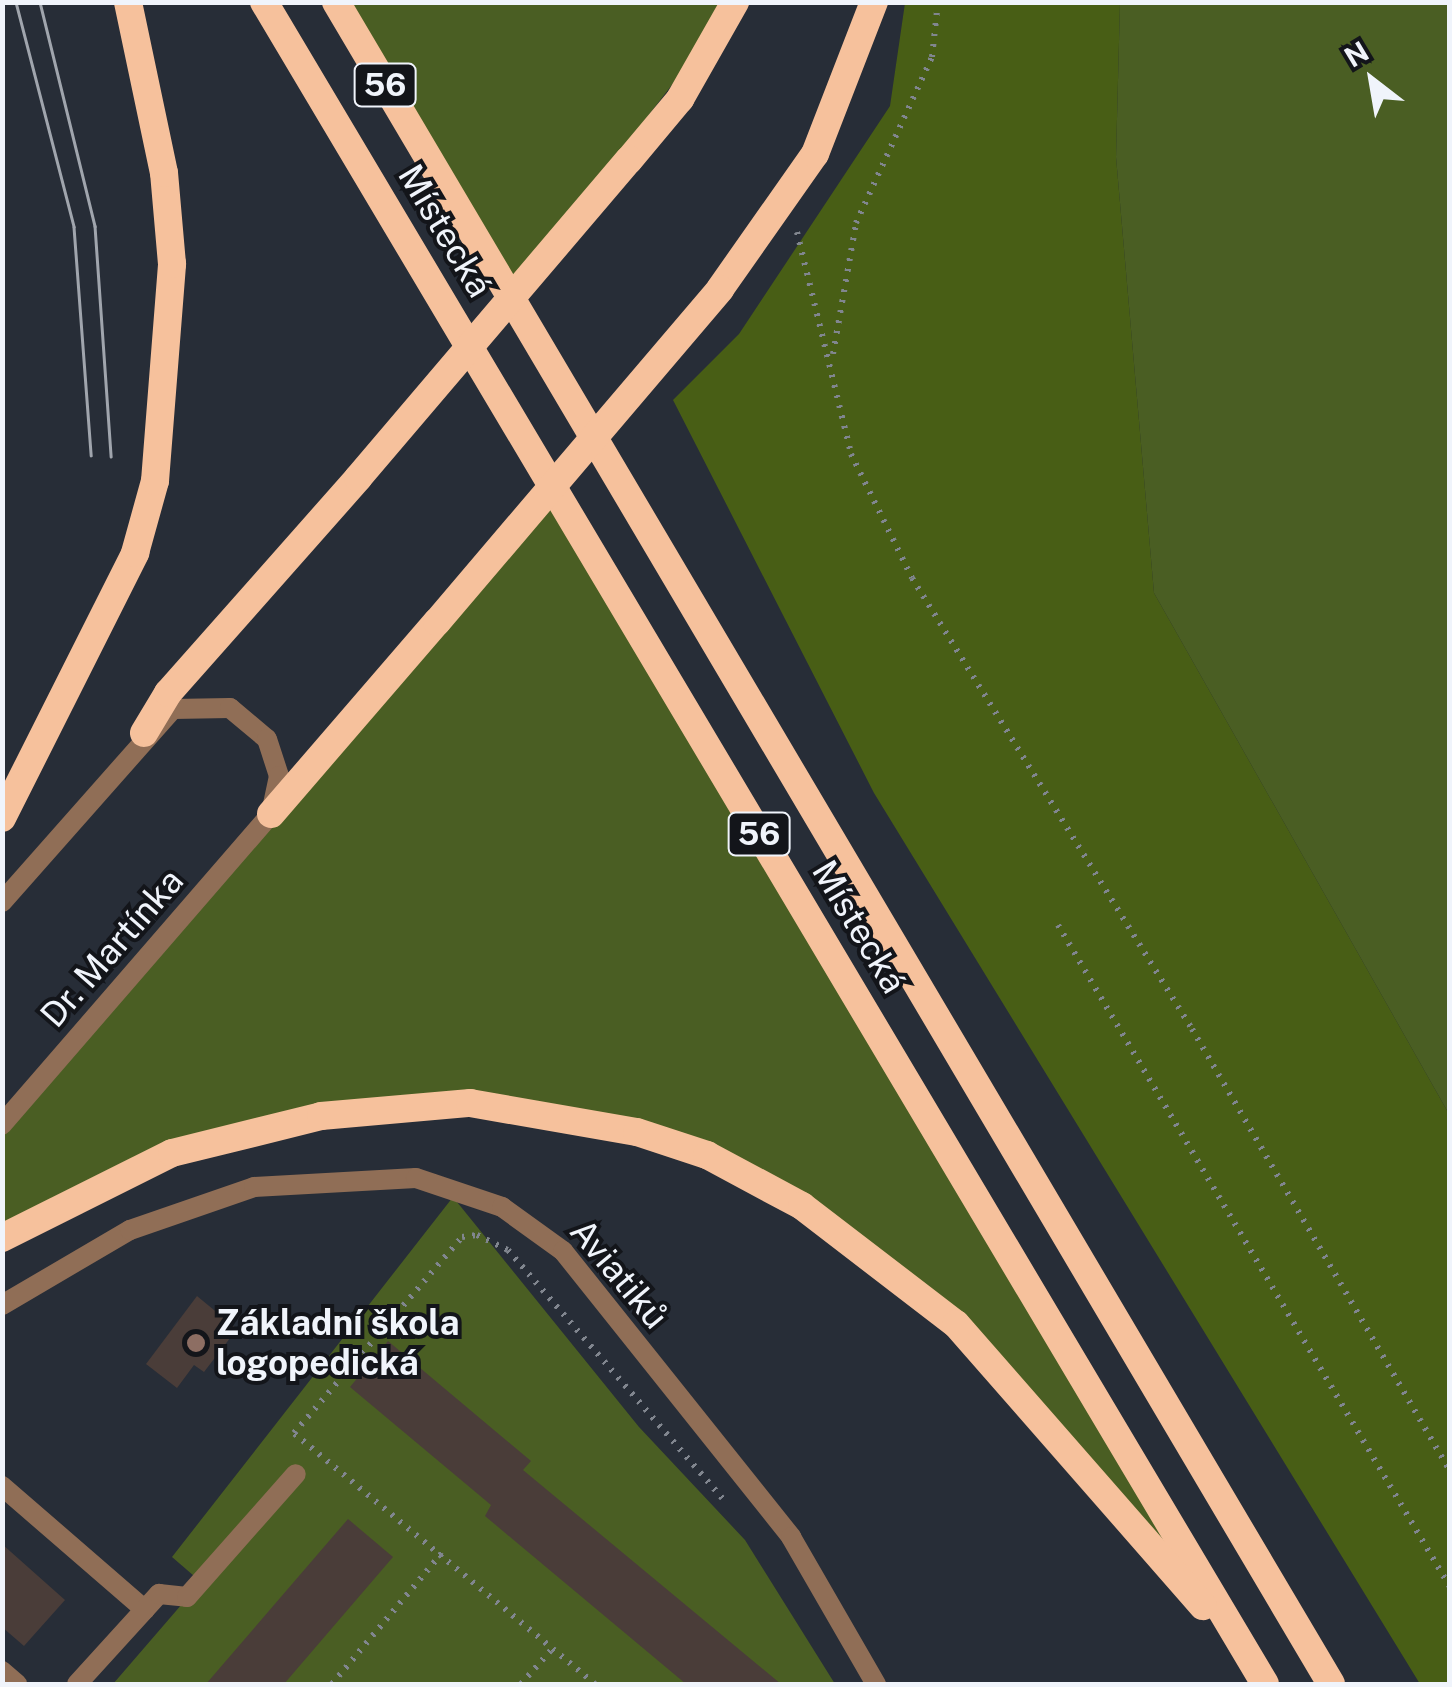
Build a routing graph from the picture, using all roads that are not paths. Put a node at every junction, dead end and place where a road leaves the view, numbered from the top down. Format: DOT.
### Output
graph roads {
  1 [pos="128,2"];
  2 [pos="264,2"];
  3 [pos="336,2"];
  4 [pos="350,2"];
  5 [pos="735,2"];
  6 [pos="874,2"];
  7 [pos="434,168"];
  8 [pos="144,733"];
  9 [pos="271,814"];
  10 [pos="2,818"];
  11 [pos="2,902"];
  12 [pos="2,1125"];
  13 [pos="2,1238"];
  14 [pos="2,1305"];
  15 [pos="296,1474"];
  16 [pos="2,1486"];
  17 [pos="145,1610"];
  18 [pos="2,1672"];
  19 [pos="1259,1675"];
  20 [pos="16,1684"];
  21 [pos="76,1684"];
  22 [pos="876,1684"];
  23 [pos="1331,1684"];
  1 -- 10 [label="highway"];
  2 -- 19 [label="highway, Místecká / 56"];
  3 -- 7 [label="highway, Místecká / 56"];
  4 -- 7 [label="highway, 56"];
  5 -- 8 [label="highway, bridge"];
  6 -- 9 [label="highway, bridge"];
  7 -- 23 [label="highway, Místecká / 56"];
  8 -- 9 [label="street"];
  8 -- 11 [label="street"];
  9 -- 12 [label="street, Dr. Martínka"];
  13 -- 19 [label="highway, 56"];
  14 -- 22 [label="street, Aviatiků"];
  15 -- 17 [label="street"];
  16 -- 17 [label="street"];
  17 -- 21 [label="street"];
  18 -- 20 [label="street"];
}
